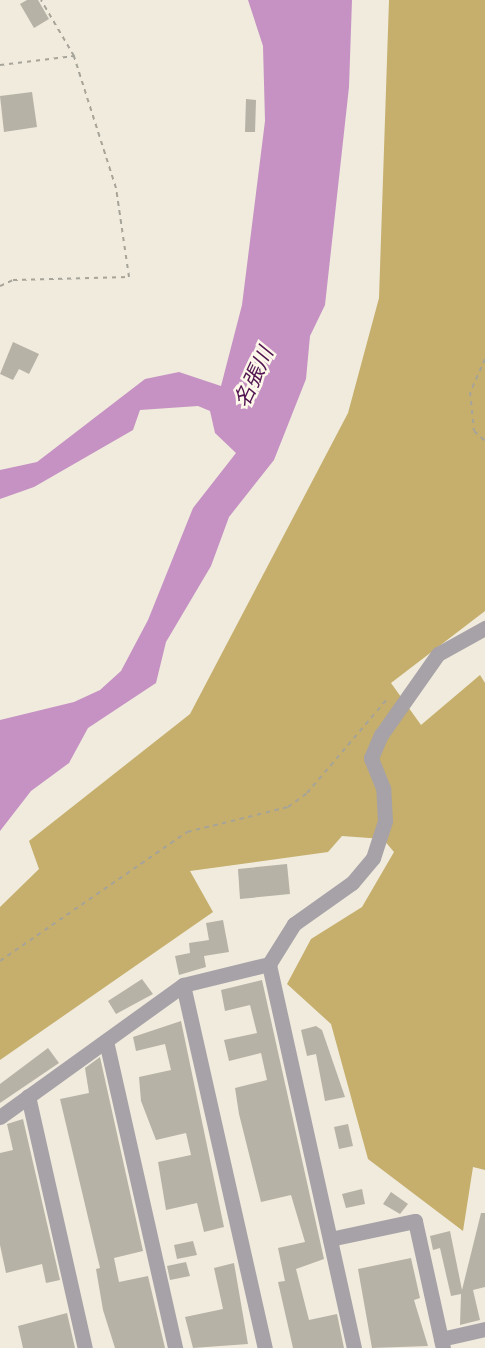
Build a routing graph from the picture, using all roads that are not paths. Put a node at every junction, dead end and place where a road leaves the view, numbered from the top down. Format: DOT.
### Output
graph roads {
  1 [pos="485,628"];
  2 [pos="269,964"];
  3 [pos="183,985"];
  4 [pos="106,1041"];
  5 [pos="28,1096"];
  6 [pos="0,1117"];
  7 [pos="330,1239"];
  8 [pos="485,1329"];
  9 [pos="442,1343"];
  10 [pos="85,1348"];
  11 [pos="175,1348"];
  12 [pos="265,1348"];
  13 [pos="354,1348"];
  1 -- 2 [label="street"];
  2 -- 3 [label="street"];
  2 -- 7 [label="street"];
  3 -- 4 [label="street"];
  3 -- 12 [label="street"];
  4 -- 5 [label="street"];
  4 -- 11 [label="street"];
  5 -- 6 [label="street"];
  5 -- 10 [label="street"];
  7 -- 9 [label="street"];
  7 -- 13 [label="street"];
  8 -- 9 [label="street"];
}
